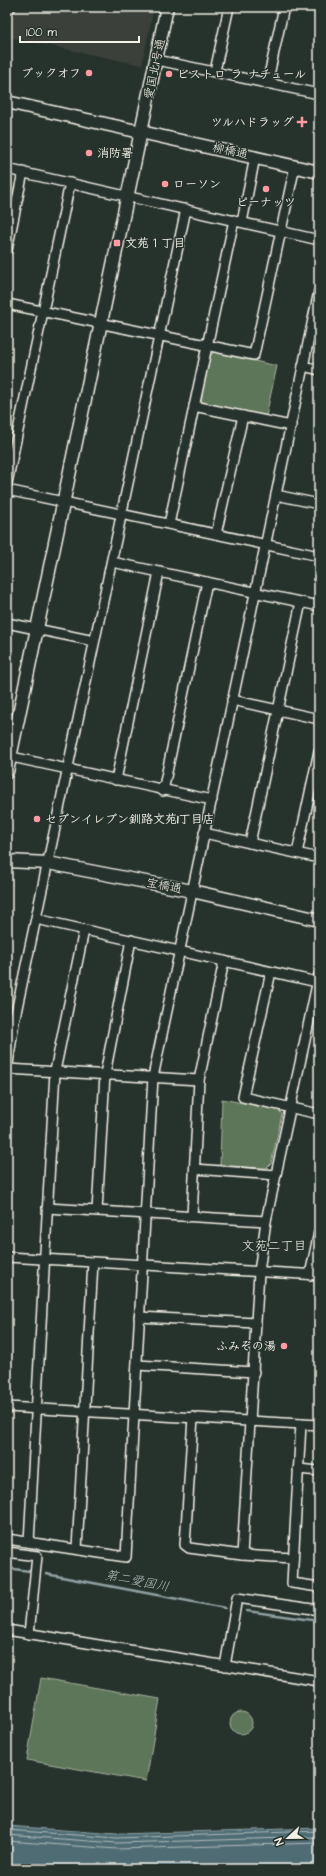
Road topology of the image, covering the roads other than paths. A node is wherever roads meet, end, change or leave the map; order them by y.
1 (11, 7) edge
2 (167, 7) edge
3 (229, 7) edge
4 (284, 7) edge
5 (7, 10) edge
6 (157, 60) junction
7 (215, 72) junction
8 (267, 84) junction
9 (319, 94) edge
10 (7, 102) edge
11 (141, 132) junction
12 (255, 157) junction
13 (295, 166) junction
14 (7, 169) edge
15 (23, 172) junction
16 (319, 172) edge
17 (70, 182) junction
18 (127, 195) junction
19 (186, 209) junction
20 (10, 216) edge
21 (238, 221) junction
22 (282, 232) junction
23 (319, 240) edge
24 (7, 250) edge
25 (319, 291) edge
26 (7, 304) edge
27 (43, 312) junction
28 (101, 324) junction
29 (160, 336) junction
30 (207, 346) junction
31 (303, 366) junction
32 (319, 370) edge
33 (194, 406) junction
34 (243, 416) junction
35 (291, 426) junction
36 (11, 440) edge
37 (7, 484) edge
38 (7, 490) edge
39 (276, 495) junction
40 (64, 502) junction
41 (319, 504) edge
42 (121, 514) junction
43 (169, 524) junction
44 (216, 534) junction
45 (266, 544) junction
46 (319, 556) edge
47 (112, 562) junction
48 (159, 572) junction
49 (207, 582) junction
50 (254, 592) junction
51 (301, 602) junction
52 (319, 606) edge
53 (7, 623) edge
54 (37, 629) junction
55 (94, 641) junction
56 (232, 700) junction
57 (279, 710) junction
58 (319, 719) edge
59 (319, 751) edge
60 (9, 757) edge
61 (68, 770) junction
62 (7, 772) edge
63 (116, 780) junction
64 (163, 791) junction
65 (212, 800) junction
66 (204, 833) junction
67 (250, 843) junction
68 (297, 853) junction
69 (319, 858) edge
70 (7, 861) edge
71 (48, 863) junction
72 (192, 891) junction
73 (36, 919) junction
74 (319, 920) edge
75 (84, 930) junction
76 (131, 940) junction
77 (179, 951) junction
78 (224, 962) junction
79 (271, 972) junction
80 (318, 978) edge
81 (11, 1021) edge
82 (7, 1070) edge
83 (55, 1071) junction
84 (105, 1074) junction
85 (153, 1077) junction
86 (199, 1080) junction
87 (291, 1108) junction
88 (319, 1114) edge
89 (195, 1169) junction
90 (276, 1175) junction
91 (47, 1208) junction
92 (97, 1211) junction
93 (145, 1213) junction
94 (192, 1216) junction
95 (266, 1221) junction
96 (319, 1232) edge
97 (7, 1257) edge
98 (45, 1260) junction
99 (93, 1262) junction
100 (142, 1265) junction
101 (259, 1272) junction
102 (315, 1275) edge
103 (140, 1316) junction
104 (256, 1323) junction
105 (137, 1365) junction
106 (254, 1372) junction
107 (7, 1407) edge
108 (36, 1408) junction
109 (85, 1411) junction
110 (134, 1414) junction
111 (193, 1417) junction
112 (252, 1420) junction
113 (301, 1424) junction
114 (319, 1425) edge
115 (298, 1469) junction
116 (319, 1471) edge
117 (7, 1539) edge
118 (29, 1542) junction
119 (77, 1549) junction
120 (7, 1552) edge
121 (242, 1555) junction
122 (293, 1558) junction
123 (319, 1587) edge
124 (319, 1610) edge
125 (7, 1630) edge
126 (28, 1634) junction
127 (225, 1666) junction
128 (319, 1681) edge

1 - 5 street
2 - 6 street, 愛国北1号通
3 - 7 street
4 - 8 street
6 - 7 street
6 - 11 street, 愛国北1号通
7 - 8 street
8 - 9 street
10 - 11 street, 柳橋通
11 - 12 street, 柳橋通
11 - 18 street, 愛国北1号通
12 - 13 street, 柳橋通
12 - 21 street
13 - 16 street, 柳橋通
13 - 22 street
14 - 15 street
15 - 17 street
15 - 20 street
17 - 18 street
17 - 27 street
18 - 19 street
18 - 28 street, 愛国北1号通
19 - 21 street
19 - 29 street
20 - 24 street
21 - 22 street
21 - 30 street
22 - 23 street
22 - 30 street
25 - 31 street
26 - 27 street
27 - 28 street
27 - 36 street
28 - 29 street
28 - 40 street, 愛国北1号通
29 - 30 street
29 - 42 street
30 - 33 street
31 - 32 street
31 - 35 street
33 - 34 street
33 - 43 street
34 - 35 street
34 - 44 street
35 - 39 street
36 - 37 street
38 - 40 street
39 - 41 street
39 - 45 street
40 - 42 street
40 - 54 street, 愛国北1号通
42 - 43 street
42 - 47 street
43 - 44 street
44 - 45 street
45 - 46 street
45 - 50 street
47 - 48 street
47 - 55 street
48 - 49 street
48 - 63 street
49 - 50 street
49 - 64 street
50 - 51 street
50 - 56 street
51 - 52 street
51 - 57 street
53 - 54 street
54 - 55 street
54 - 60 street, 愛国北1号通
55 - 61 street
56 - 57 street
56 - 65 street
57 - 58 street
57 - 67 street
59 - 68 street
60 - 61 street
60 - 62 street, 愛国北1号通
61 - 63 street
61 - 71 street
63 - 64 street
64 - 65 street
65 - 66 street
66 - 67 street
66 - 72 street
67 - 68 street
68 - 69 street
70 - 71 street, 宝橋通
71 - 72 street, 宝橋通
71 - 73 street
72 - 74 street, 宝橋通
72 - 77 street
73 - 75 street
73 - 81 street
75 - 76 street
75 - 83 street
76 - 77 street
76 - 84 street
77 - 78 street
77 - 85 street
78 - 79 street
78 - 86 street
79 - 80 street
79 - 87 street
80 - 87 street
81 - 82 street
82 - 83 street
83 - 84 street
83 - 91 street
84 - 85 street
84 - 92 street
85 - 86 street
85 - 93 street
86 - 89 street
87 - 88 street
87 - 90 street
89 - 90 street
89 - 94 street
90 - 95 street
91 - 92 street
91 - 98 street
92 - 93 street
93 - 94 street
93 - 100 street
94 - 95 street
95 - 101 street
96 - 102 street
97 - 98 street
98 - 99 street
98 - 108 street
99 - 100 street
99 - 109 street
100 - 101 street
100 - 103 street
101 - 102 street
101 - 104 street
103 - 104 street
103 - 105 street
104 - 106 street
105 - 106 street
105 - 110 street
106 - 112 street
107 - 108 street
108 - 109 street
108 - 118 street
109 - 110 street
109 - 119 street
110 - 111 street
110 - 119 street
111 - 112 street
111 - 121 street
112 - 113 street
112 - 121 street
113 - 114 street
113 - 115 street
115 - 116 street
115 - 122 street
117 - 118 street
118 - 119 street
120 - 126 street
121 - 122 street
122 - 123 street
124 - 127 street
125 - 126 street
126 - 127 street
127 - 128 street

